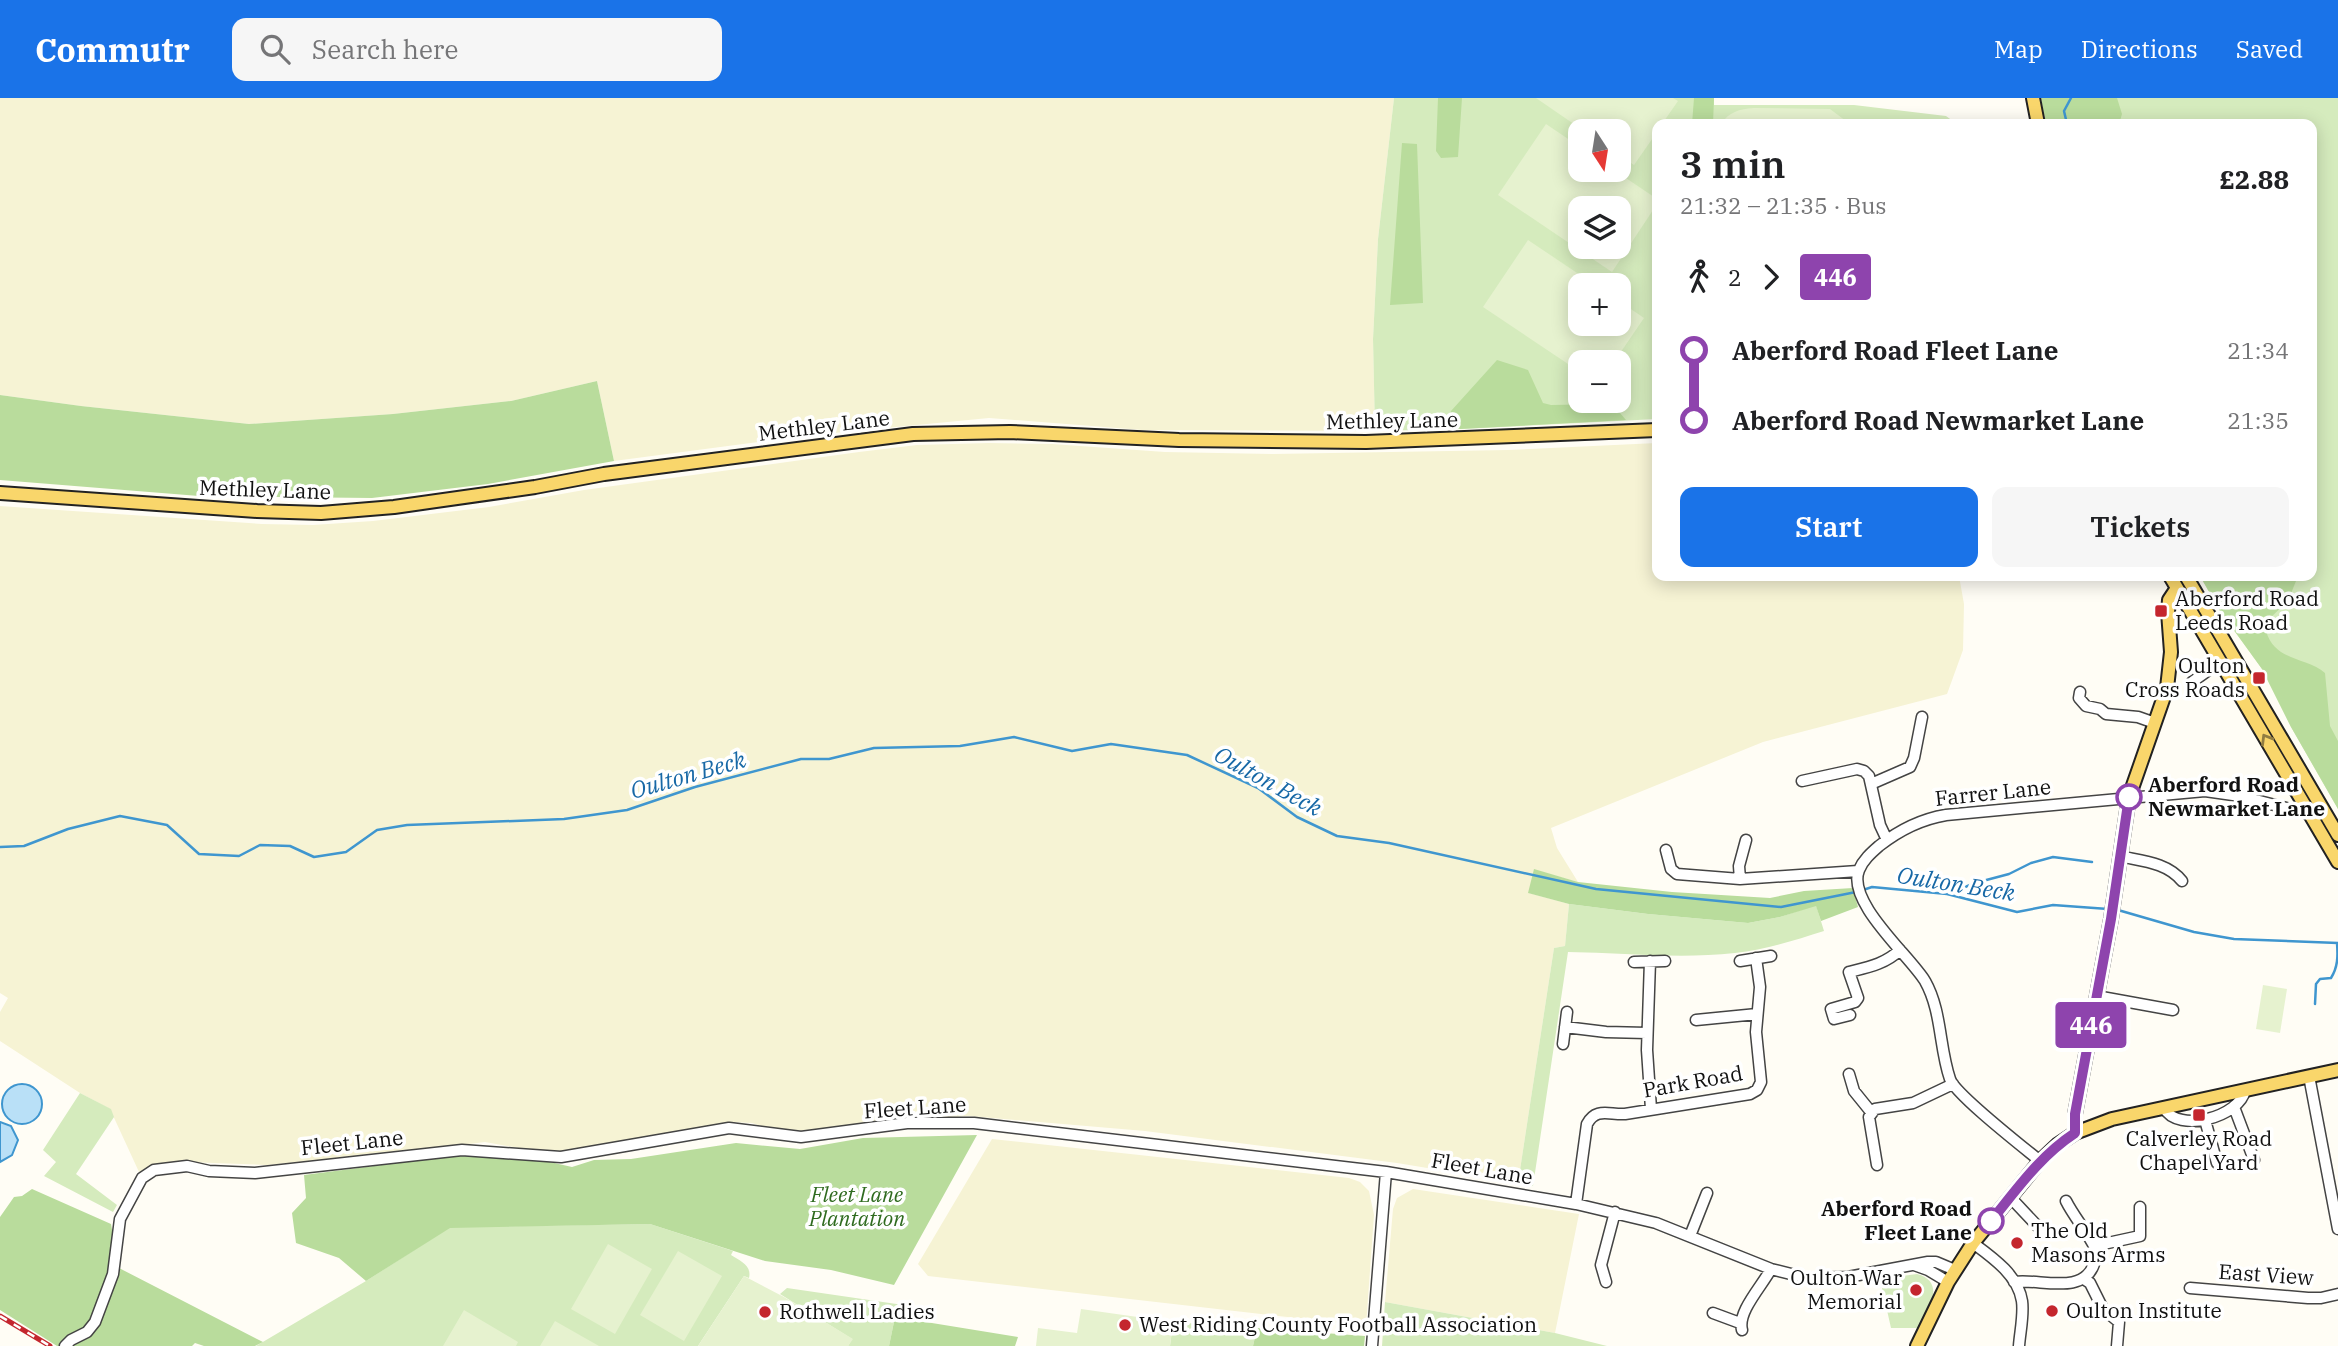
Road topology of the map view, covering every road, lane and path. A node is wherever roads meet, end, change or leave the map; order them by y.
1 (2033, 98) edge
2 (2037, 119) edge
3 (1652, 430) edge
4 (0, 493) edge
5 (2173, 581) edge
6 (2189, 581) edge
7 (2177, 588) junction
8 (2220, 662) junction
9 (2192, 682) dead end
10 (2080, 692) dead end
11 (1922, 717) dead end
12 (2155, 723) junction
13 (1802, 781) dead end
14 (1871, 784) junction
15 (2129, 797) junction
16 (2309, 814) junction
17 (2338, 835) edge
18 (1746, 840) dead end
19 (1887, 840) junction
20 (1666, 850) dead end
21 (2119, 856) junction
22 (2338, 862) edge
23 (1858, 871) junction
24 (1741, 879) junction
25 (2182, 881) dead end
26 (1900, 950) junction
27 (1771, 956) dead end
28 (1756, 958) junction
29 (1650, 961) junction
30 (1665, 961) dead end
31 (1740, 961) dead end
32 (1634, 962) dead end
33 (2096, 996) junction
34 (2173, 1010) dead end
35 (1567, 1012) dead end
36 (1757, 1014) junction
37 (1850, 1015) dead end
38 (1696, 1020) dead end
39 (1565, 1027) junction
40 (1647, 1033) junction
41 (1563, 1044) dead end
42 (2338, 1070) edge
43 (1849, 1074) dead end
44 (2309, 1076) junction
45 (1953, 1084) junction
46 (2245, 1090) junction
47 (2234, 1107) junction
48 (2164, 1108) junction
49 (1651, 1109) junction
50 (1871, 1112) junction
51 (2205, 1120) junction
52 (2075, 1133) junction
53 (2254, 1160) dead end
54 (2040, 1161) junction
55 (2217, 1163) dead end
56 (1877, 1165) dead end
57 (1386, 1172) junction
58 (1707, 1193) dead end
59 (2010, 1198) junction
60 (2066, 1201) dead end
61 (1576, 1204) junction
62 (2140, 1207) dead end
63 (1615, 1212) junction
64 (2338, 1229) edge
65 (2042, 1231) dead end
66 (1690, 1236) junction
67 (1973, 1243) junction
68 (2094, 1246) junction
69 (1914, 1265) junction
70 (1771, 1269) junction
71 (1955, 1270) junction
72 (2084, 1279) junction
73 (1948, 1282) junction
74 (2014, 1282) junction
75 (1606, 1284) dead end
76 (2190, 1288) dead end
77 (2338, 1294) edge
78 (1713, 1313) dead end
79 (65, 1346) edge
80 (1372, 1346) edge
81 (1917, 1346) edge
82 (2019, 1346) edge
83 (2117, 1346) edge

1 - 2 main road
3 - 4 main road, Methley Lane
5 - 7 main road
6 - 17 main road
7 - 8 main road
7 - 12 main road
8 - 9 street
16 -> 8 main road
10 - 12 street
11 - 14 street
12 - 15 main road
13 - 14 street
14 - 19 street
15 - 16 street, Farrer Lane
15 - 19 street, Farrer Lane
15 - 21 main road
16 - 22 main road
18 - 24 street
19 - 23 street, Farrer Lane
20 - 24 street
21 - 25 street
21 - 33 main road
23 - 24 street
23 - 26 street
26 - 37 street
26 - 45 street
27 - 28 street
28 - 31 street
28 - 36 street, Park Road
29 - 30 street
29 - 32 street
29 - 40 street
33 - 34 street
33 - 52 main road
35 - 39 street
36 - 38 street
36 - 49 street, Park Road
39 - 40 street
39 - 41 street
40 - 49 street
42 - 44 main road
43 - 50 street
44 - 46 main road
44 - 64 street
45 - 50 street
45 - 54 street
46 - 47 street
46 - 48 main road
47 - 51 street
47 - 53 street
48 - 51 street
48 - 52 main road
49 - 61 street, Park Road
50 - 56 street
51 - 55 street
52 - 54 main road
54 - 59 main road
57 - 61 street, Fleet Lane
57 - 79 street, Fleet Lane
57 - 80 street
58 - 66 street
59 - 65 street
59 - 67 main road
60 - 68 street
61 - 63 street, Fleet Lane
62 - 68 street
63 - 66 street, Fleet Lane
63 - 75 street
66 - 70 street, Fleet Lane
67 - 71 main road
67 - 74 street
68 - 72 street
69 - 70 street, Fleet Lane
69 - 71 street, Fleet Lane
69 - 73 street
70 - 78 street
71 - 73 main road
72 - 74 street
72 - 83 street
73 - 81 main road
74 - 82 street
76 - 77 street, East View

